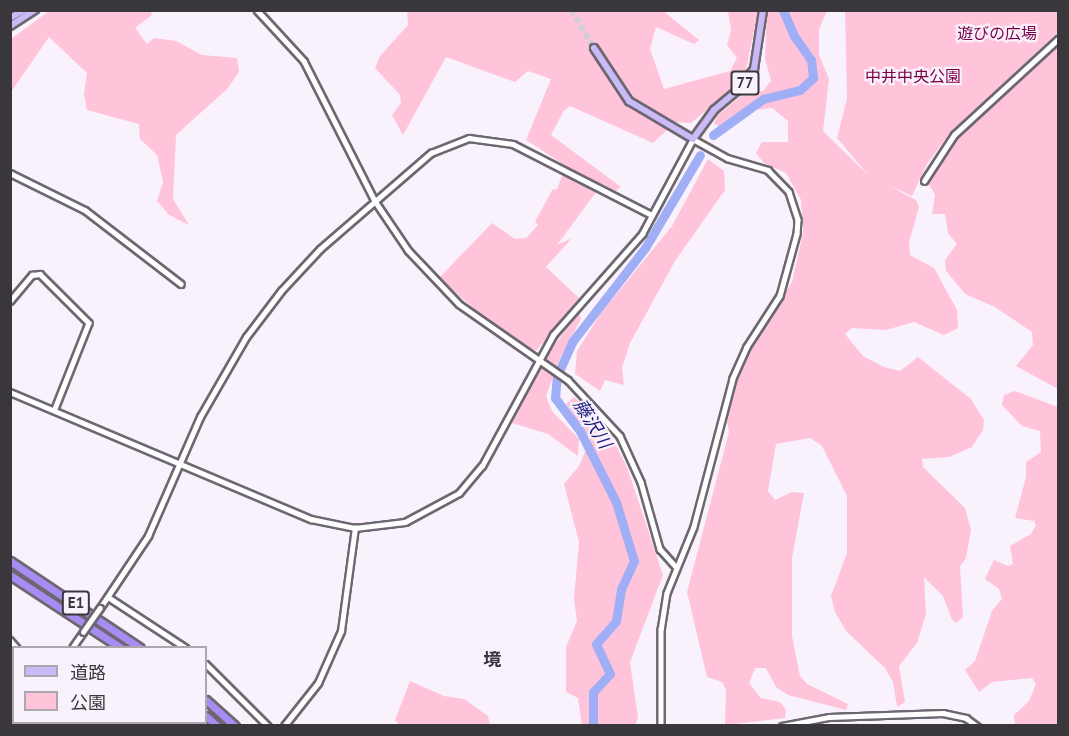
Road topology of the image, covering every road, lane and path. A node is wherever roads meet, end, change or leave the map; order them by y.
1 (24, 10) edge
2 (35, 10) edge
3 (257, 10) edge
4 (763, 10) edge
5 (10, 18) edge
6 (10, 26) edge
7 (1059, 39) edge
8 (594, 48) tunnel mouth
9 (693, 139) junction
10 (10, 174) edge
11 (924, 181) dead end
12 (375, 201) junction
13 (652, 215) junction
14 (181, 284) dead end
15 (10, 301) edge
16 (539, 360) junction
17 (10, 392) edge
18 (55, 409) junction
19 (180, 463) junction
20 (355, 528) junction
21 (10, 561) edge
22 (676, 567) junction
23 (10, 575) edge
24 (108, 597) junction
25 (73, 646) edge
26 (118, 646) edge
27 (137, 646) edge
28 (183, 646) edge
29 (207, 665) edge
30 (207, 701) edge
31 (235, 726) edge
32 (268, 726) edge
33 (284, 726) edge
34 (661, 726) edge
35 (782, 726) edge
36 (976, 726) edge

1 - 5 main road
2 - 6 main road
3 - 12 street
4 - 9 main road, 77
7 - 11 street
8 - 9 main road
9 - 13 street
9 - 22 street
10 - 14 street
12 - 13 street
12 - 16 street
12 - 19 street
13 - 16 street
15 - 18 street
16 - 20 street
16 - 22 street
17 - 18 street
18 - 19 street
19 - 20 street
19 - 24 street
20 - 33 street
21 - 27 highway, E1
22 - 34 street
23 - 26 highway, E1
24 - 25 street, bridge
24 - 28 street
29 - 32 street
30 - 31 highway
35 - 36 street

